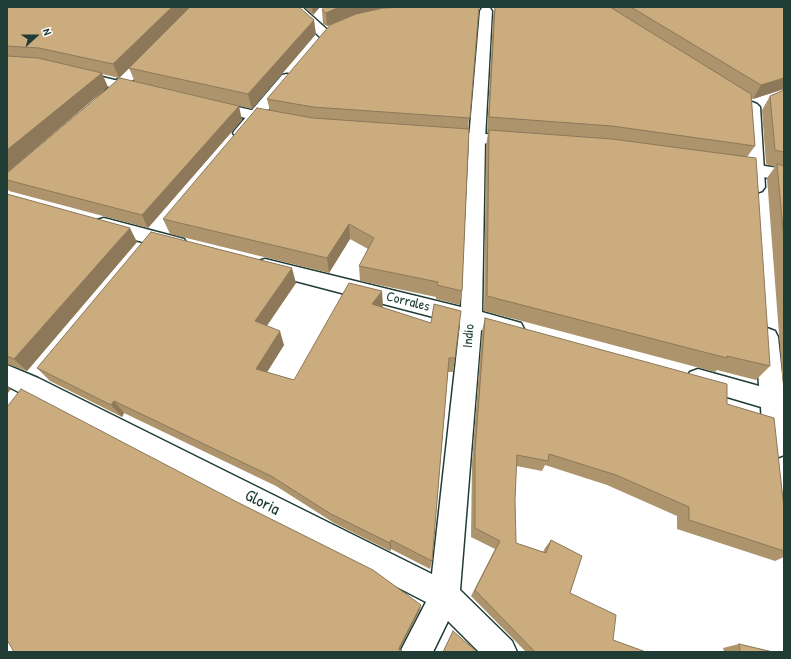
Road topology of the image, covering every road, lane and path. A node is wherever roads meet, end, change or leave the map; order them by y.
1 (294, 7) edge
2 (486, 11) junction
3 (501, 11) edge
4 (470, 12) edge
5 (323, 13) edge
6 (314, 24) junction
7 (339, 28) edge
8 (325, 34) junction
9 (161, 45) edge
10 (316, 45) edge
11 (296, 68) edge
12 (61, 71) edge
13 (121, 86) junction
14 (158, 94) edge
15 (195, 102) edge
16 (752, 102) edge
17 (97, 106) edge
18 (255, 116) junction
19 (294, 124) edge
20 (423, 135) edge
21 (477, 139) junction
22 (529, 142) edge
23 (229, 146) edge
24 (708, 162) edge
25 (755, 169) junction
26 (784, 175) edge
27 (758, 209) edge
28 (84, 219) edge
29 (168, 220) edge
30 (153, 238) junction
31 (199, 249) edge
32 (138, 256) edge
33 (246, 261) edge
34 (471, 318) junction
35 (765, 320) edge
36 (532, 334) edge
37 (679, 374) edge
38 (24, 384) edge
39 (777, 401) edge
40 (778, 468) edge
41 (445, 596) junction
42 (416, 652) edge
43 (501, 652) edge

1 - 6 street
2 - 3 street
2 - 4 street
2 - 21 street, Indio
5 - 6 street
6 - 8 street
7 - 8 street
8 - 10 street
9 - 13 street
11 - 18 street
12 - 13 street
13 - 14 street
13 - 17 street
15 - 18 street
16 - 25 street
18 - 19 street
18 - 23 street
20 - 21 street
21 - 22 street
21 - 34 street, Indio
24 - 25 street
25 - 26 street
25 - 27 street
28 - 30 street
29 - 30 street
30 - 31 street
30 - 32 street
33 - 34 street, Corrales
34 - 36 street, Corrales
34 - 41 street, Indio
35 - 39 street
37 - 39 street
38 - 41 street, Gloria
39 - 40 street
41 - 42 street, Indio
41 - 43 street, Gloria

